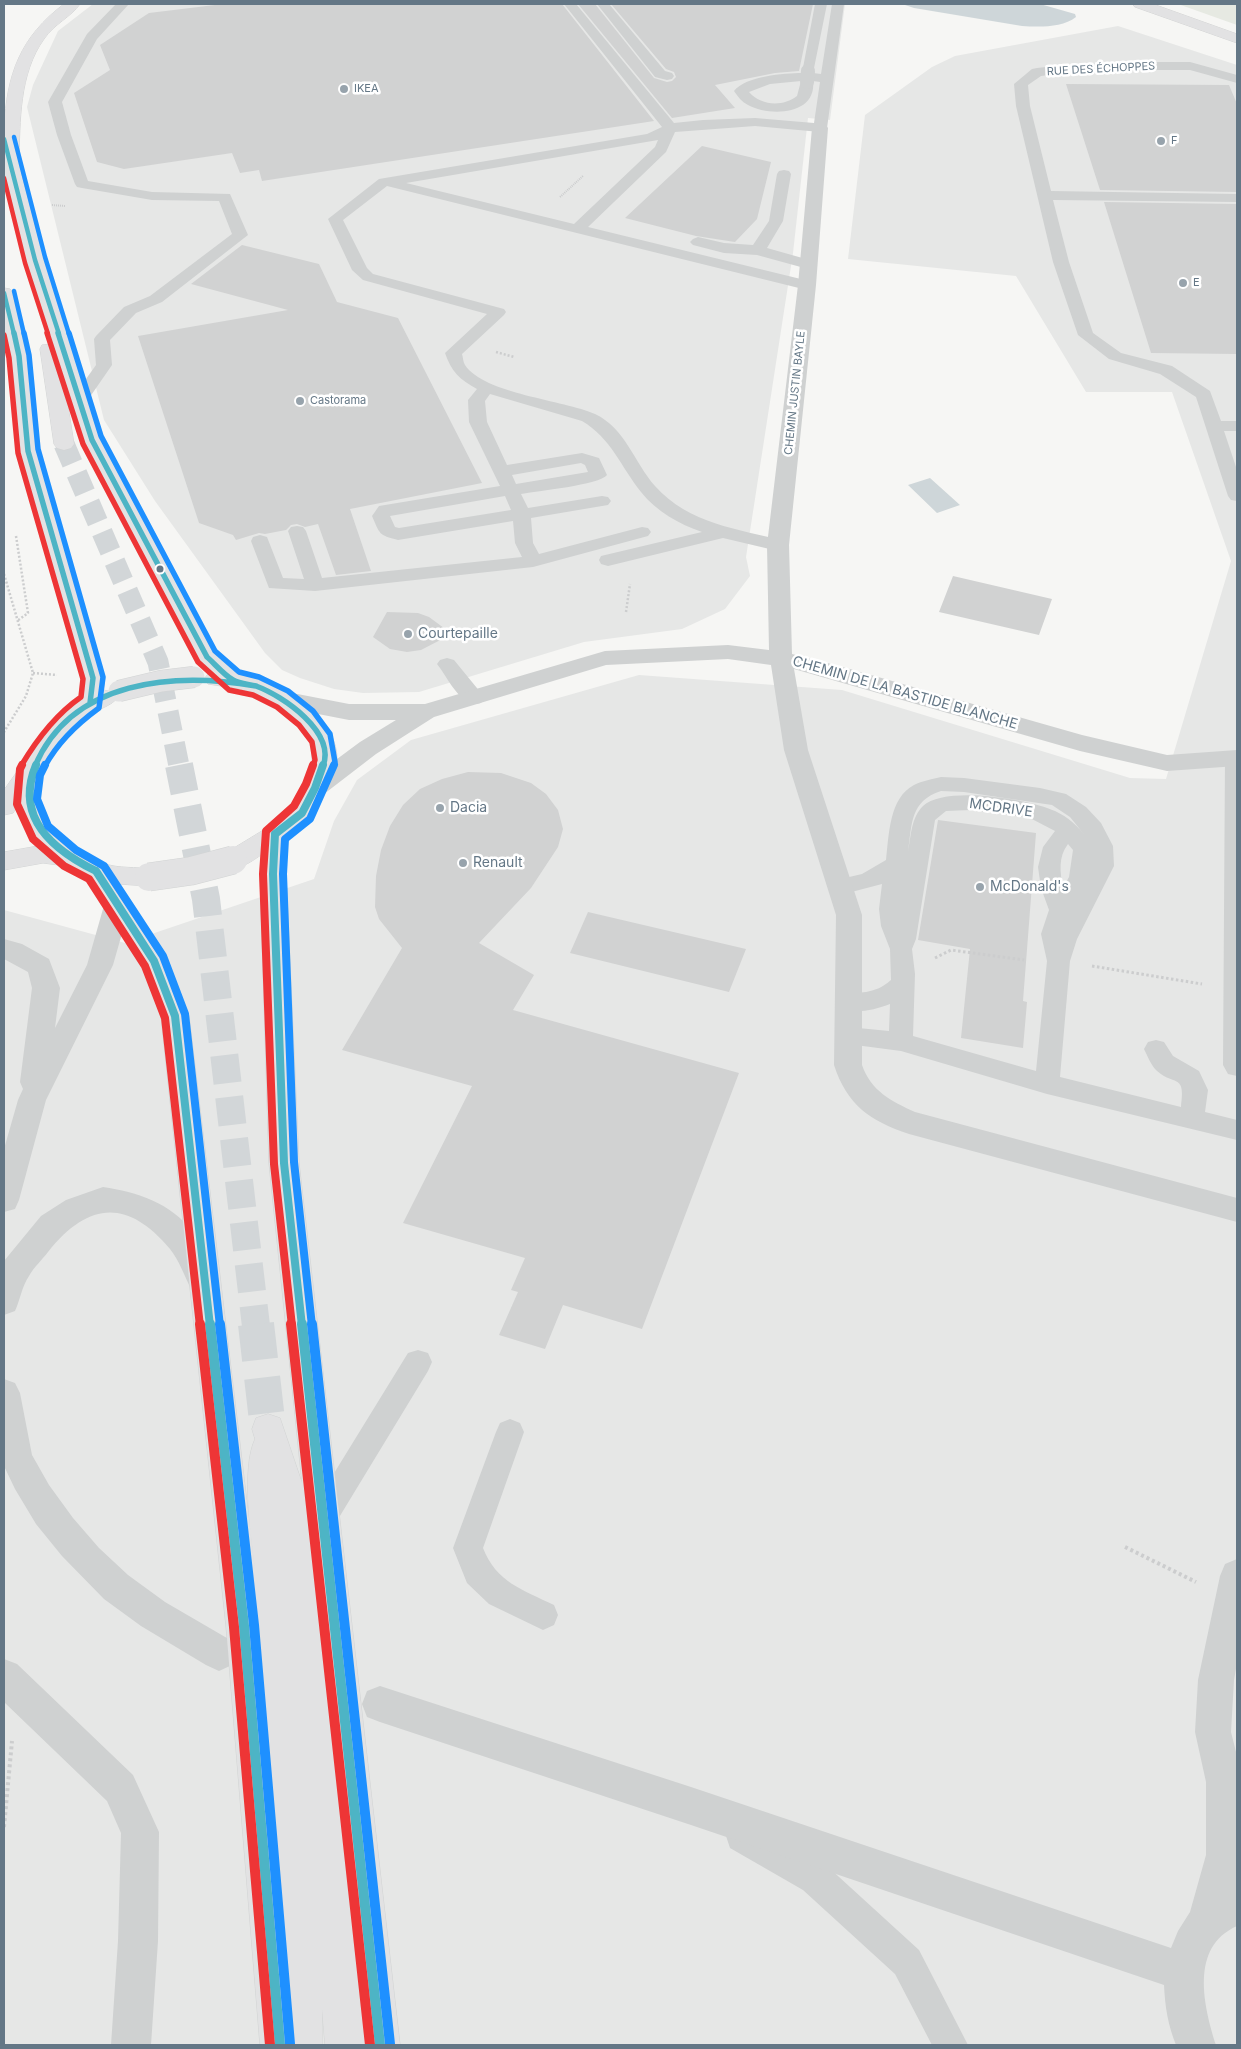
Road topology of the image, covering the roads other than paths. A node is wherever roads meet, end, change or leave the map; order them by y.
1 (72, 4) edge
2 (123, 4) edge
3 (570, 4) edge
4 (603, 4) edge
5 (821, 4) edge
6 (838, 4) edge
7 (1140, 4) edge
8 (1160, 4) edge
9 (1237, 32) edge
10 (1237, 39) edge
11 (667, 76) dead end
12 (827, 79) junction
13 (1237, 79) edge
14 (670, 128) junction
15 (820, 128) junction
16 (4, 139) edge
17 (11, 163) junction
18 (784, 174) dead end
19 (384, 182) junction
20 (1045, 195) junction
21 (1237, 198) edge
22 (577, 229) junction
23 (642, 244) junction
24 (758, 250) junction
25 (35, 260) junction
26 (808, 264) junction
27 (4, 284) edge
28 (807, 285) junction
29 (4, 293) edge
30 (486, 389) junction
31 (79, 400) junction
32 (1214, 426) junction
33 (1237, 426) edge
34 (501, 472) junction
35 (510, 490) junction
36 (1237, 496) edge
37 (602, 502) dead end
38 (522, 514) junction
39 (297, 531) dead end
40 (642, 532) dead end
41 (722, 533) junction
42 (260, 541) dead end
43 (778, 544) junction
44 (533, 560) junction
45 (608, 560) dead end
46 (314, 586) junction
47 (781, 659) junction
48 (447, 664) dead end
49 (234, 681) junction
50 (474, 698) junction
51 (282, 699) junction
52 (90, 703) junction
53 (426, 712) junction
54 (1236, 758) edge
55 (30, 772) junction
56 (315, 788) junction
57 (4, 807) edge
58 (1069, 830) junction
59 (275, 834) junction
60 (4, 861) edge
61 (896, 863) junction
62 (83, 864) junction
63 (840, 887) junction
64 (118, 902) junction
65 (1060, 910) junction
66 (4, 949) edge
67 (901, 949) junction
68 (1058, 961) junction
69 (902, 979) junction
70 (848, 1003) junction
71 (848, 1036) junction
72 (901, 1042) junction
73 (1156, 1049) dead end
74 (1237, 1067) edge
75 (1047, 1084) junction
76 (32, 1100) junction
77 (1192, 1119) junction
78 (1237, 1130) edge
79 (4, 1200) edge
80 (1237, 1210) edge
81 (205, 1286) junction
82 (4, 1302) edge
83 (418, 1362) dead end
84 (4, 1393) edge
85 (510, 1432) dead end
86 (322, 1519) junction
87 (1235, 1586) edge
88 (544, 1615) dead end
89 (219, 1653) dead end
90 (4, 1677) edge
91 (380, 1704) dead end
92 (1231, 1793) edge
93 (691, 1806) junction
94 (1222, 1914) edge
95 (1183, 1972) junction
96 (131, 2045) edge
97 (280, 2045) edge
98 (302, 2045) edge
99 (345, 2045) edge
100 (380, 2045) edge
101 (951, 2045) edge
102 (1196, 2045) edge

1 - 17 main road
2 - 31 lane
3 - 14 lane
4 - 11 lane
5 - 12 lane
6 - 12 lane
7 - 10 main road
8 - 9 main road
12 - 15 lane
13 - 20 lane, RUE DES ÉCHOPPES
14 - 15 lane
14 - 19 lane
14 - 22 lane
15 - 26 street, CHEMIN JUSTIN BAYLE
16 - 17 main road
17 - 25 main road
18 - 24 lane
19 - 22 lane
19 - 30 lane
20 - 21 lane
20 - 32 lane, RUE DES ÉCHOPPES
22 - 23 lane
23 - 24 lane
23 - 28 lane
24 - 26 lane
25 - 27 main road
25 - 31 main road
26 - 28 street, CHEMIN JUSTIN BAYLE
28 - 43 street, CHEMIN JUSTIN BAYLE
29 - 52 main road
30 - 34 lane
30 - 41 lane
31 - 49 main road
32 - 33 lane
32 - 36 lane, RUE DES ÉCHOPPES
34 - 35 lane
34 - 35 lane
35 - 38 lane
35 - 38 lane
37 - 38 lane
38 - 44 lane
39 - 46 lane
40 - 44 lane
41 - 43 lane
41 - 45 lane
42 - 46 lane
43 - 47 street, CHEMIN JUSTIN BAYLE
44 - 46 lane
47 - 50 street, CHEMIN DE LA BASTIDE BLANCHE
47 - 54 street, CHEMIN DE LA BASTIDE BLANCHE
47 - 63 street, CHEMIN JUSTIN BAYLE
48 - 50 lane
49 - 51 main road
49 - 52 main road, bridge
50 - 53 street, CHEMIN DE LA BASTIDE BLANCHE
51 - 53 street
51 - 56 main road
52 - 55 main road
53 - 56 street
54 - 74 lane
55 - 57 main road
55 - 62 main road
56 - 59 main road
58 - 65 lane
58 - 65 lane
58 - 67 lane, MCDRIVE
59 - 62 main road, bridge
59 - 86 main road
60 - 62 main road
61 - 63 lane
61 - 67 lane
61 - 68 lane
62 - 64 main road
63 - 70 street, CHEMIN JUSTIN BAYLE
64 - 76 street
64 - 81 main road
65 - 68 lane
66 - 76 street
67 - 69 lane
68 - 75 lane
69 - 70 lane
69 - 72 lane
70 - 71 street, CHEMIN JUSTIN BAYLE
71 - 72 lane
71 - 80 street, CHEMIN JUSTIN BAYLE
72 - 75 lane
73 - 77 lane
75 - 77 lane
76 - 79 street
77 - 78 lane
81 - 82 street
81 - 97 main road
83 - 86 lane
84 - 89 street
85 - 88 lane
86 - 100 main road
87 - 92 street
90 - 96 street
91 - 93 street
92 - 94 street
93 - 95 street
93 - 101 lane
94 - 95 street
95 - 102 street
98 - 99 main road

